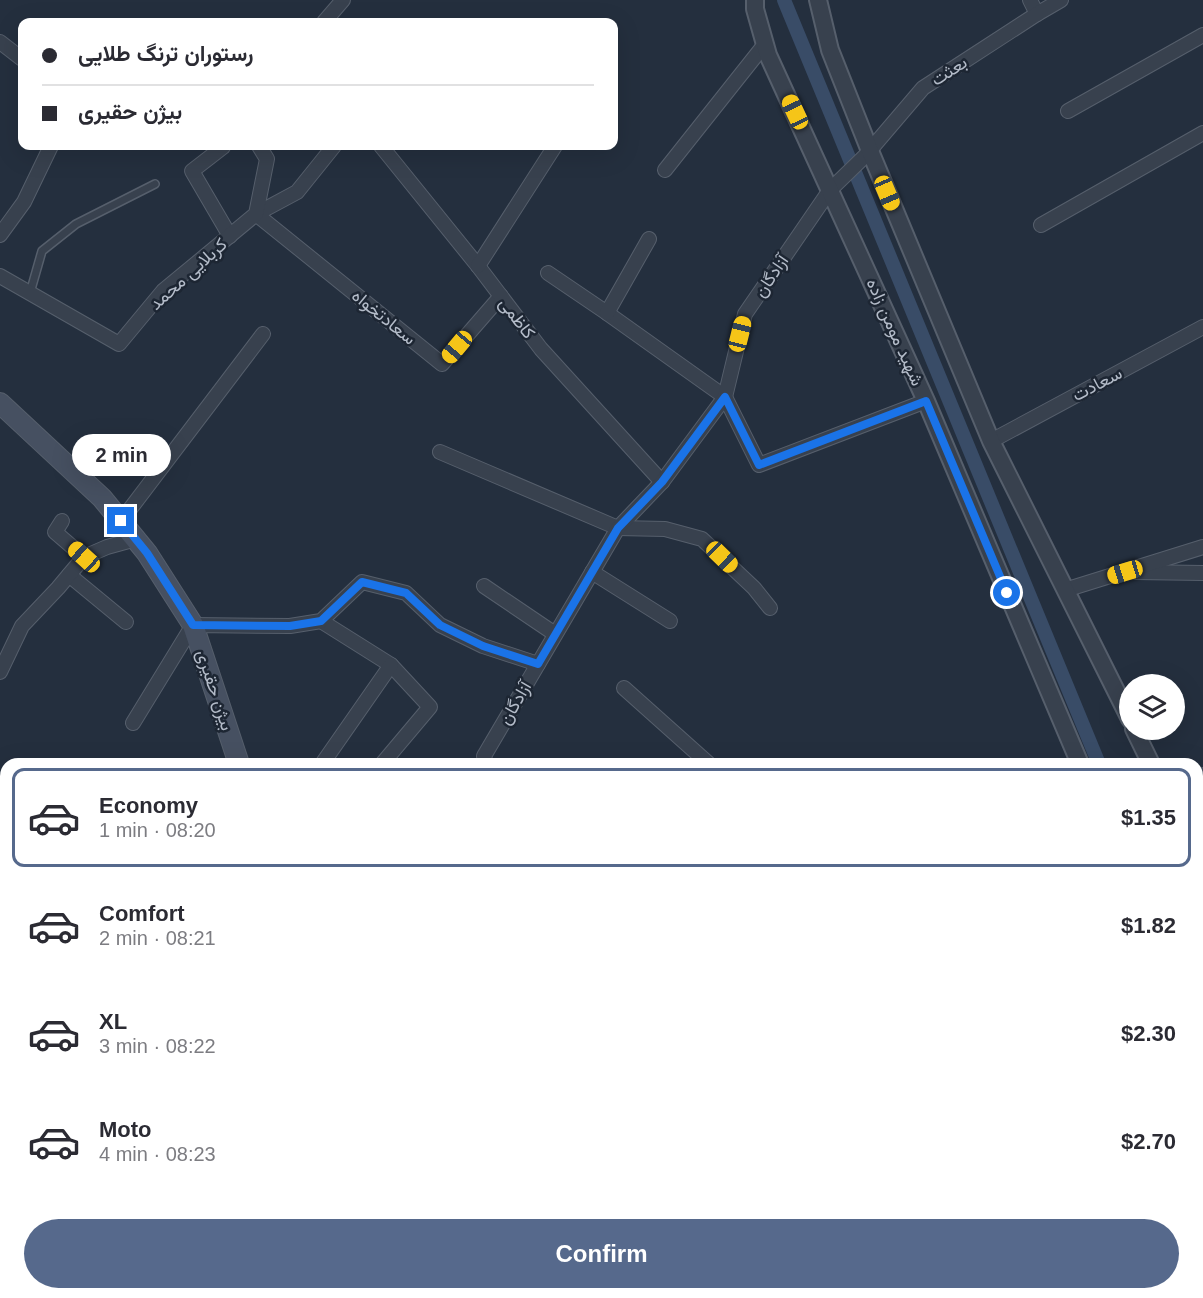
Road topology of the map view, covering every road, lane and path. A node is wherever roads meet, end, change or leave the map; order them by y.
1 (343, 0) edge
2 (755, 0) edge
3 (818, 0) edge
4 (1030, 0) edge
5 (1061, 0) edge
6 (1037, 14) junction
7 (327, 18) edge
8 (1203, 35) edge
9 (0, 42) edge
10 (765, 44) junction
11 (18, 56) edge
12 (1068, 111) dead end
13 (1203, 133) edge
14 (49, 150) edge
15 (219, 150) edge
16 (261, 150) edge
17 (331, 150) edge
18 (384, 150) edge
19 (552, 150) edge
20 (870, 151) junction
21 (665, 170) dead end
22 (843, 177) joint
23 (155, 184) dead end
24 (830, 190) junction
25 (256, 214) junction
26 (1041, 225) dead end
27 (0, 235) edge
28 (230, 236) junction
29 (649, 239) dead end
30 (478, 266) junction
31 (548, 273) dead end
32 (0, 276) edge
33 (30, 293) junction
34 (501, 296) junction
35 (607, 313) junction
36 (1203, 327) edge
37 (262, 334) dead end
38 (725, 397) junction
39 (926, 401) junction
40 (0, 403) edge
41 (991, 441) junction
42 (440, 452) dead end
43 (662, 482) junction
44 (121, 521) junction
45 (58, 526) dead end
46 (618, 528) junction
47 (136, 539) junction
48 (1203, 547) edge
49 (84, 557) junction
50 (592, 572) junction
51 (1125, 572) junction
52 (1203, 573) edge
53 (69, 575) junction
54 (484, 586) dead end
55 (1065, 590) junction
56 (770, 608) dead end
57 (321, 621) junction
58 (670, 621) dead end
59 (126, 622) dead end
60 (193, 625) junction
61 (555, 634) junction
62 (538, 664) junction
63 (391, 665) junction
64 (0, 672) edge
65 (624, 688) dead end
66 (1119, 697) edge
67 (133, 723) dead end
68 (1139, 740) edge
69 (237, 758) edge
70 (326, 758) edge
71 (387, 758) edge
72 (484, 758) edge
73 (702, 758) edge
74 (1077, 758) edge
75 (1148, 758) edge

1 - 7 street
2 - 10 street, شهید مومن زاده
3 - 20 street
4 - 6 street
5 - 6 street, بعثت
6 - 20 street, بعثت
8 - 12 street
9 - 11 street
10 - 21 street
10 - 24 street, شهید مومن زاده
13 - 26 street
14 - 27 street
15 - 28 street
16 - 25 street
17 - 25 street, کربلایی محمد
18 - 30 street, کاظمی
19 - 30 street
20 - 22 street, بعثت
20 - 41 street
22 - 24 street, آزادگان
23 - 33 lane
24 - 38 street, آزادگان
24 - 39 street, شهید مومن زاده
25 - 28 street, کربلایی محمد
25 - 34 street, سعادتخواه
28 - 33 street, کربلایی محمد
29 - 35 street
30 - 34 street, کاظمی
31 - 35 street
32 - 33 street, کربلایی محمد
34 - 43 street, کاظمی
35 - 38 street
36 - 41 street, سعادت
37 - 44 street
38 - 39 street
38 - 43 street, آزادگان
39 - 74 street, شهید مومن زاده
40 - 44 main road, بیژن حقیری
41 - 55 street
42 - 46 street
43 - 46 street, آزادگان
44 - 47 main road, بیژن حقیری
45 - 49 street
46 - 50 street, آزادگان
46 - 56 street
47 - 49 street
47 - 60 main road, بیژن حقیری
48 - 51 street
49 - 53 street
50 - 58 street
50 - 61 street, آزادگان
51 - 52 street
51 - 55 street
53 - 59 street
53 - 64 street
54 - 61 street
55 - 66 street
57 - 60 street
57 - 62 street
57 - 63 street
60 - 67 street
60 - 69 main road, بیژن حقیری
61 - 62 street, آزادگان
62 - 72 street, آزادگان
63 - 70 street
63 - 71 street
65 - 73 street
68 - 75 street

